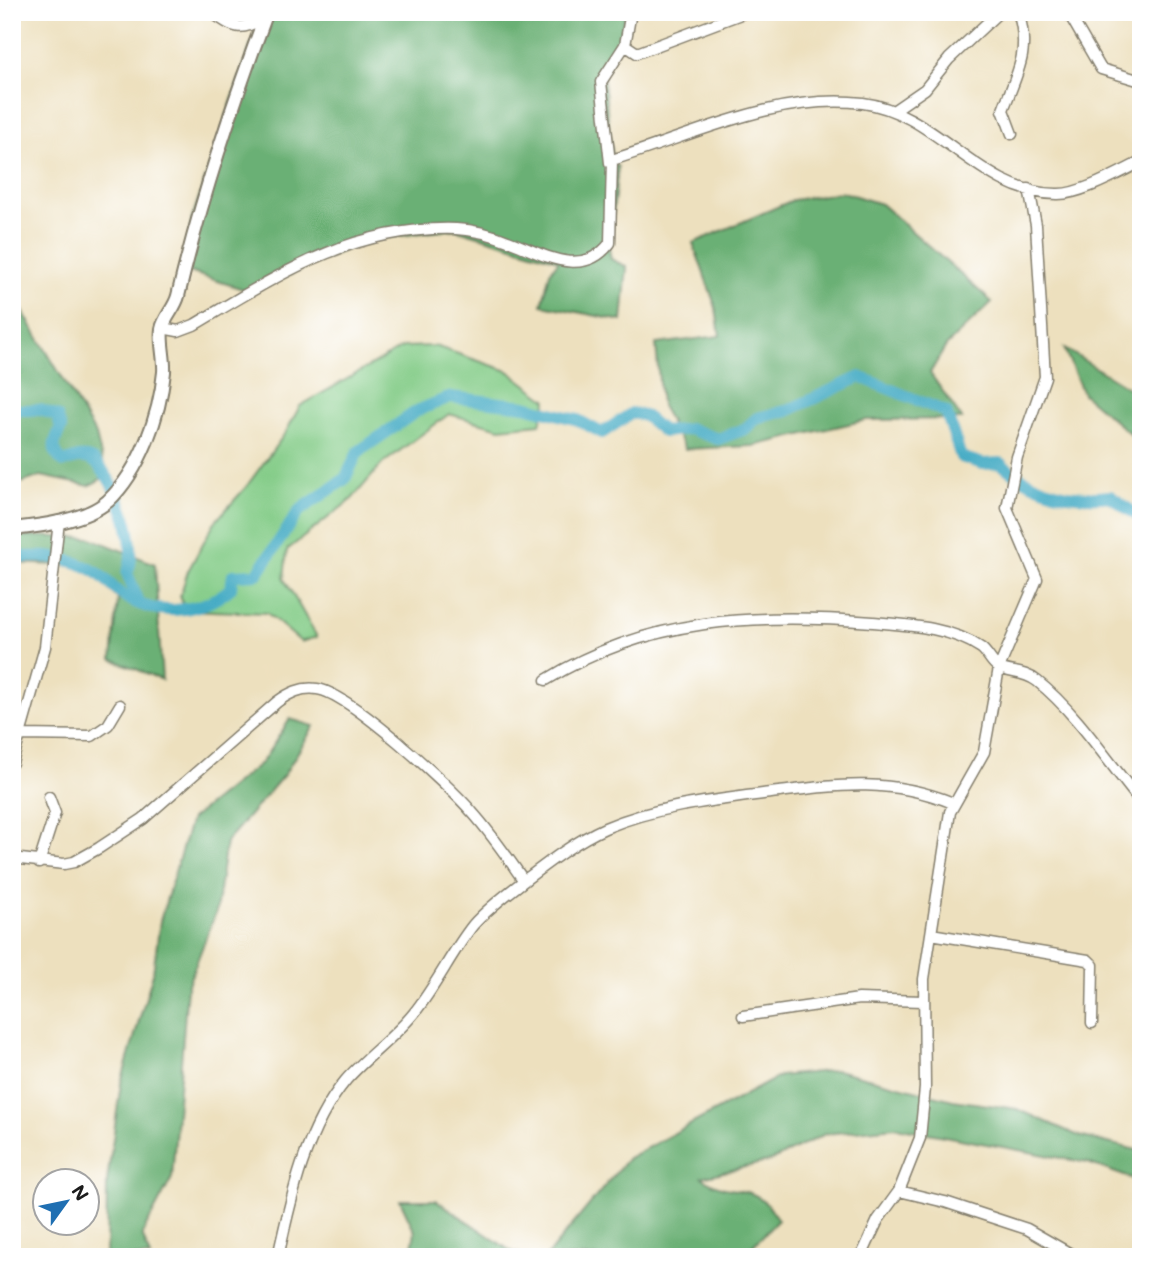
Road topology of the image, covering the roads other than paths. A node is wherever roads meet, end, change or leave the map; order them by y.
1 (211, 12) edge
2 (631, 12) edge
3 (746, 12) edge
4 (999, 12) edge
5 (1018, 12) edge
6 (1068, 12) edge
7 (266, 15) edge
8 (625, 45) junction
9 (1141, 81) edge
10 (893, 111) junction
11 (1012, 134) dead end
12 (1141, 162) edge
13 (610, 163) junction
14 (1029, 189) junction
15 (162, 328) junction
16 (59, 521) junction
17 (12, 529) edge
18 (999, 668) junction
19 (546, 680) dead end
20 (120, 705) dead end
21 (20, 735) junction
22 (12, 763) edge
23 (49, 797) dead end
24 (1141, 802) edge
25 (953, 803) junction
26 (12, 858) edge
27 (39, 863) junction
28 (524, 881) junction
29 (930, 934) junction
30 (923, 1001) junction
31 (743, 1016) dead end
32 (1092, 1023) dead end
33 (899, 1191) junction
34 (278, 1257) edge
35 (861, 1257) edge
36 (1076, 1257) edge

1 - 7 street
2 - 8 street
3 - 8 street
4 - 10 street
5 - 11 street
6 - 9 street
7 - 15 main road
8 - 13 street
10 - 13 street
10 - 14 street
12 - 14 street
13 - 15 street
14 - 18 street
15 - 16 main road
16 - 17 main road
16 - 21 street
18 - 19 street
18 - 24 street
18 - 25 street
20 - 21 street
21 - 22 street
23 - 27 street
25 - 28 street
25 - 29 street
26 - 27 street
27 - 28 street
28 - 34 street
29 - 30 street
29 - 32 street
30 - 31 street
30 - 33 street
33 - 35 street
33 - 36 street

